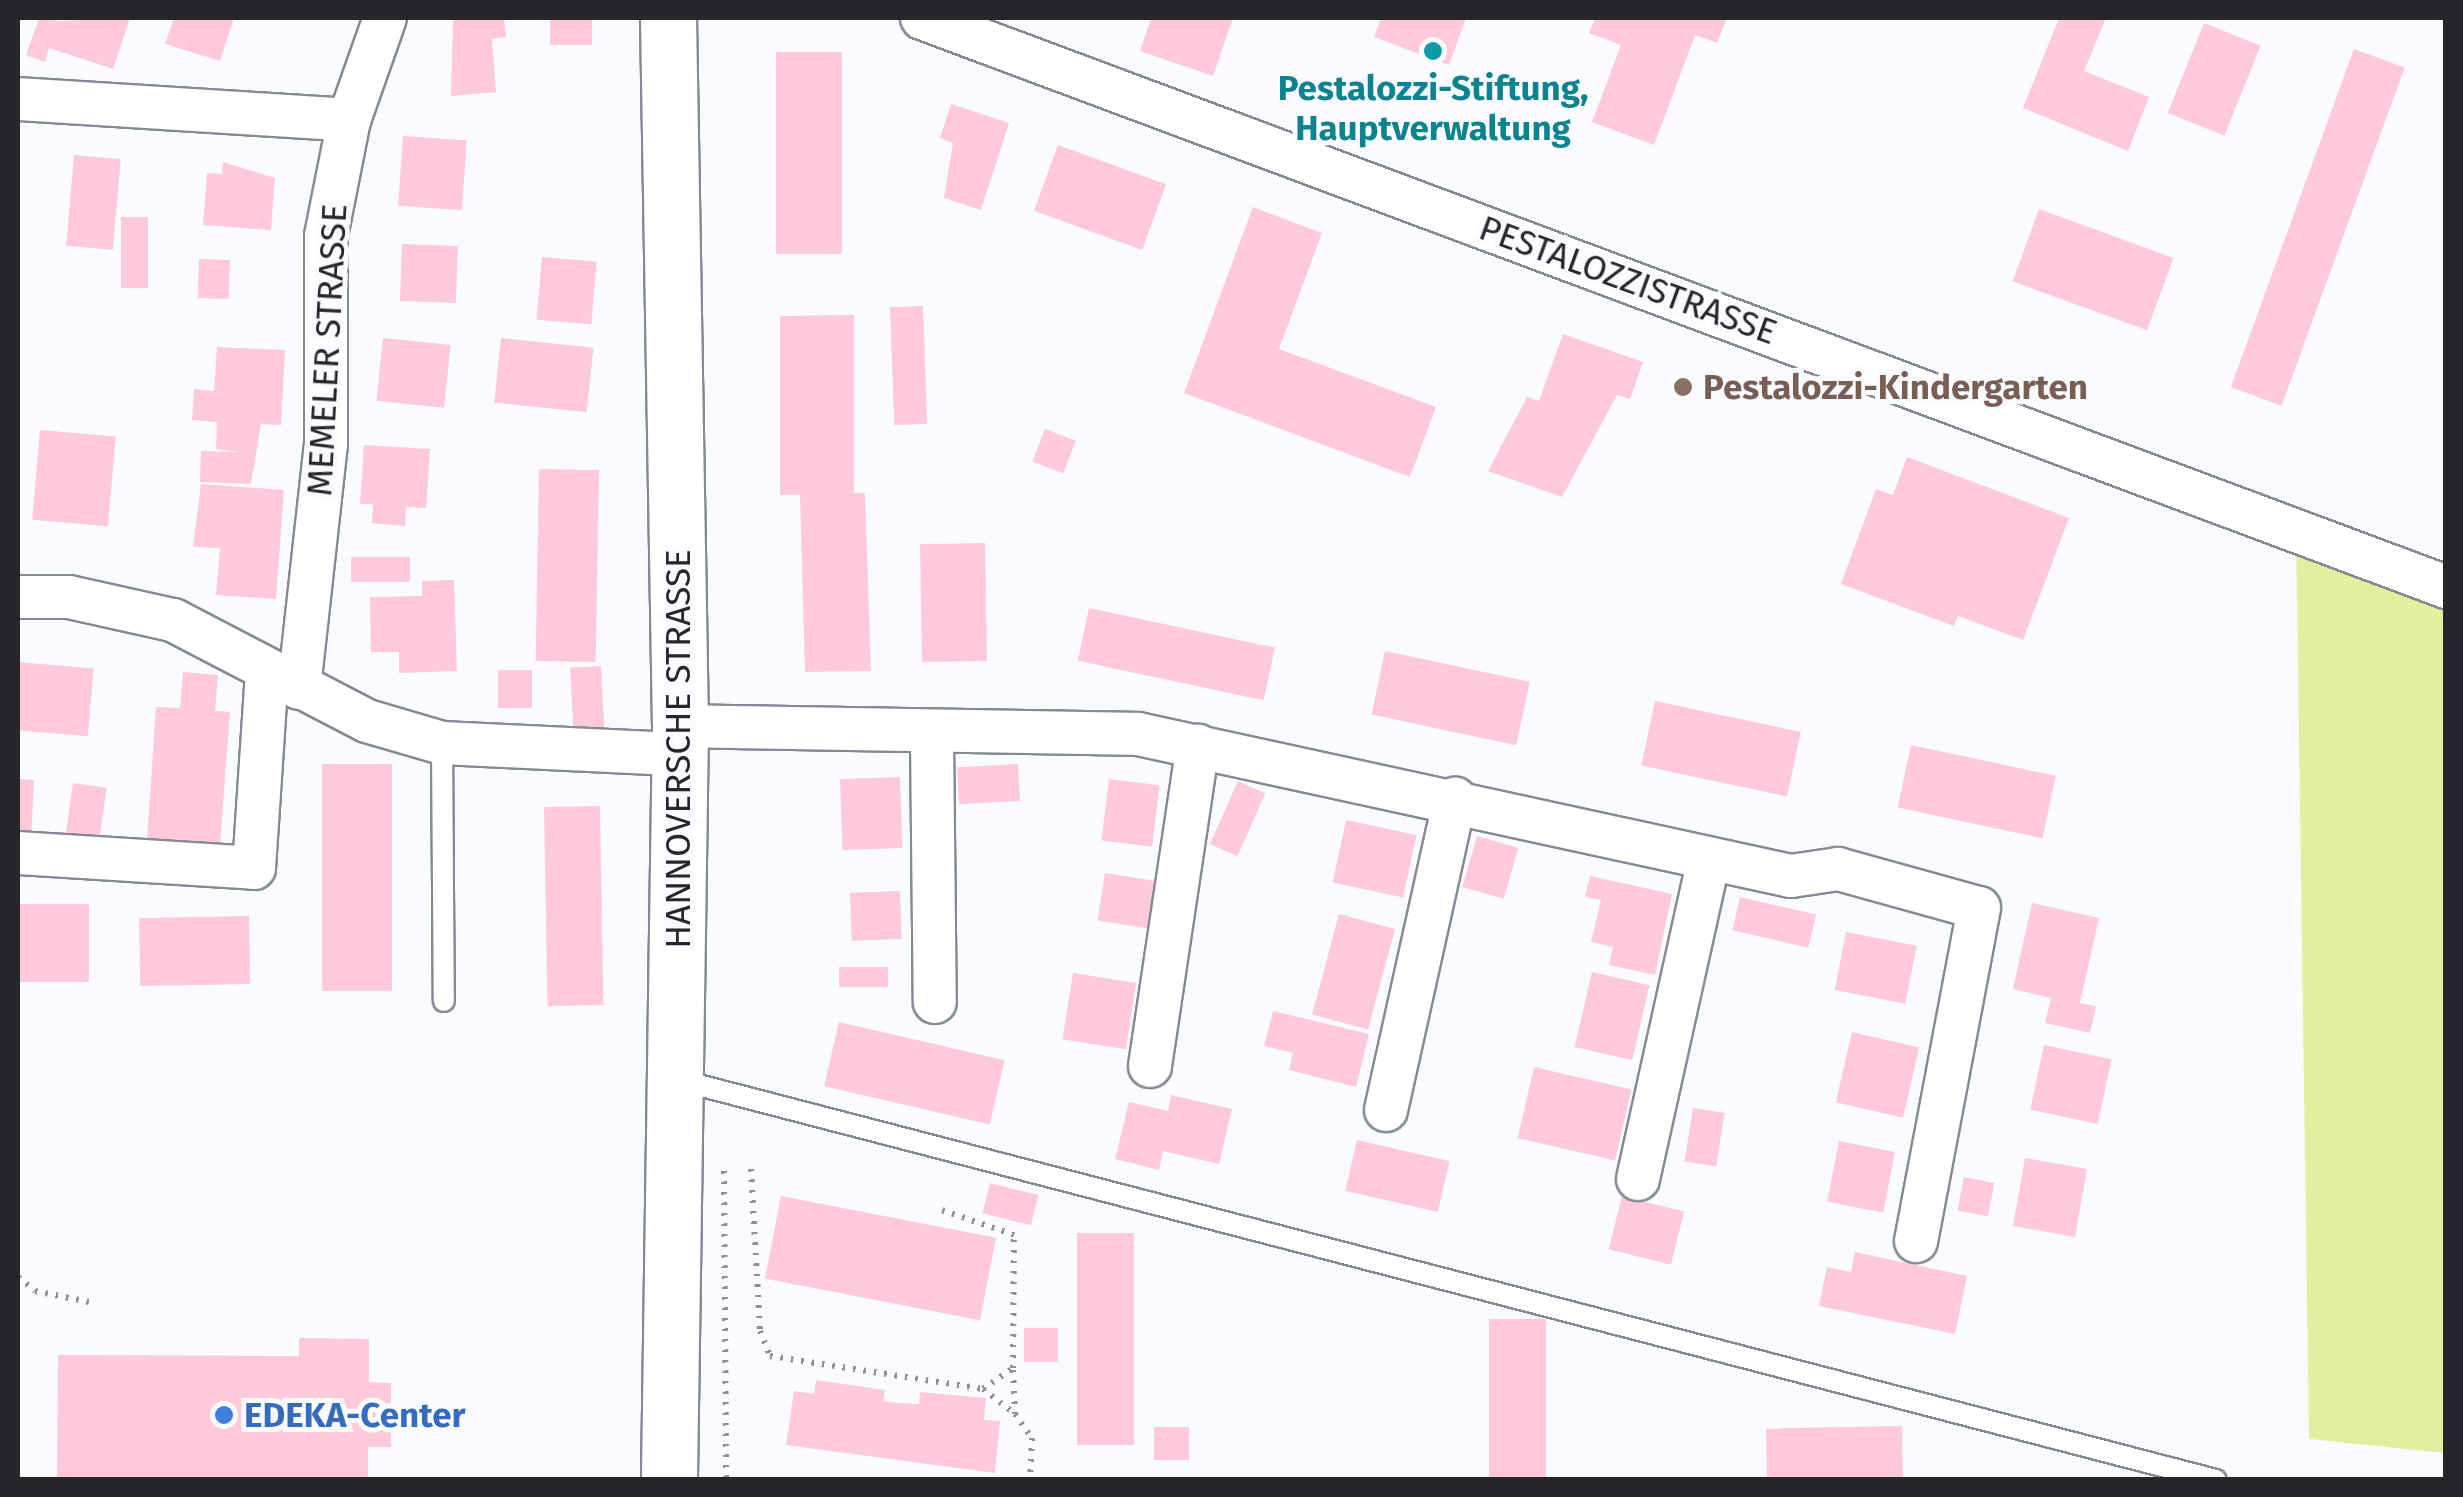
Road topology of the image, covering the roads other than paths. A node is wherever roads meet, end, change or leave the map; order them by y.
1 (386, 18) edge
2 (668, 18) edge
3 (922, 18) edge
4 (18, 98) edge
5 (349, 120) junction
6 (2446, 586) edge
7 (18, 597) edge
8 (283, 679) junction
9 (932, 737) junction
10 (679, 740) junction
11 (442, 743) junction
12 (1198, 746) junction
13 (1455, 799) junction
14 (18, 853) edge
15 (1709, 860) junction
16 (444, 1001) dead end
17 (935, 1002) dead end
18 (1150, 1066) dead end
19 (679, 1080) junction
20 (1386, 1110) dead end
21 (1638, 1179) dead end
22 (1916, 1241) dead end
23 (669, 1480) edge
24 (2216, 1480) edge

1 - 5 street, MEMELER STRASSE
2 - 10 main road, HANNOVERSCHE STRASSE
3 - 6 street, PESTALOZZISTRASSE
4 - 5 street
5 - 8 street, MEMELER STRASSE
7 - 8 street
8 - 11 street
8 - 14 street, MEMELER STRASSE
9 - 10 street
9 - 12 street
9 - 17 street
10 - 11 street
10 - 19 main road, HANNOVERSCHE STRASSE
11 - 16 lane
12 - 13 street
12 - 18 street
13 - 15 street
13 - 20 street
15 - 21 street
15 - 22 street
19 - 23 main road, HANNOVERSCHE STRASSE
19 - 24 lane

